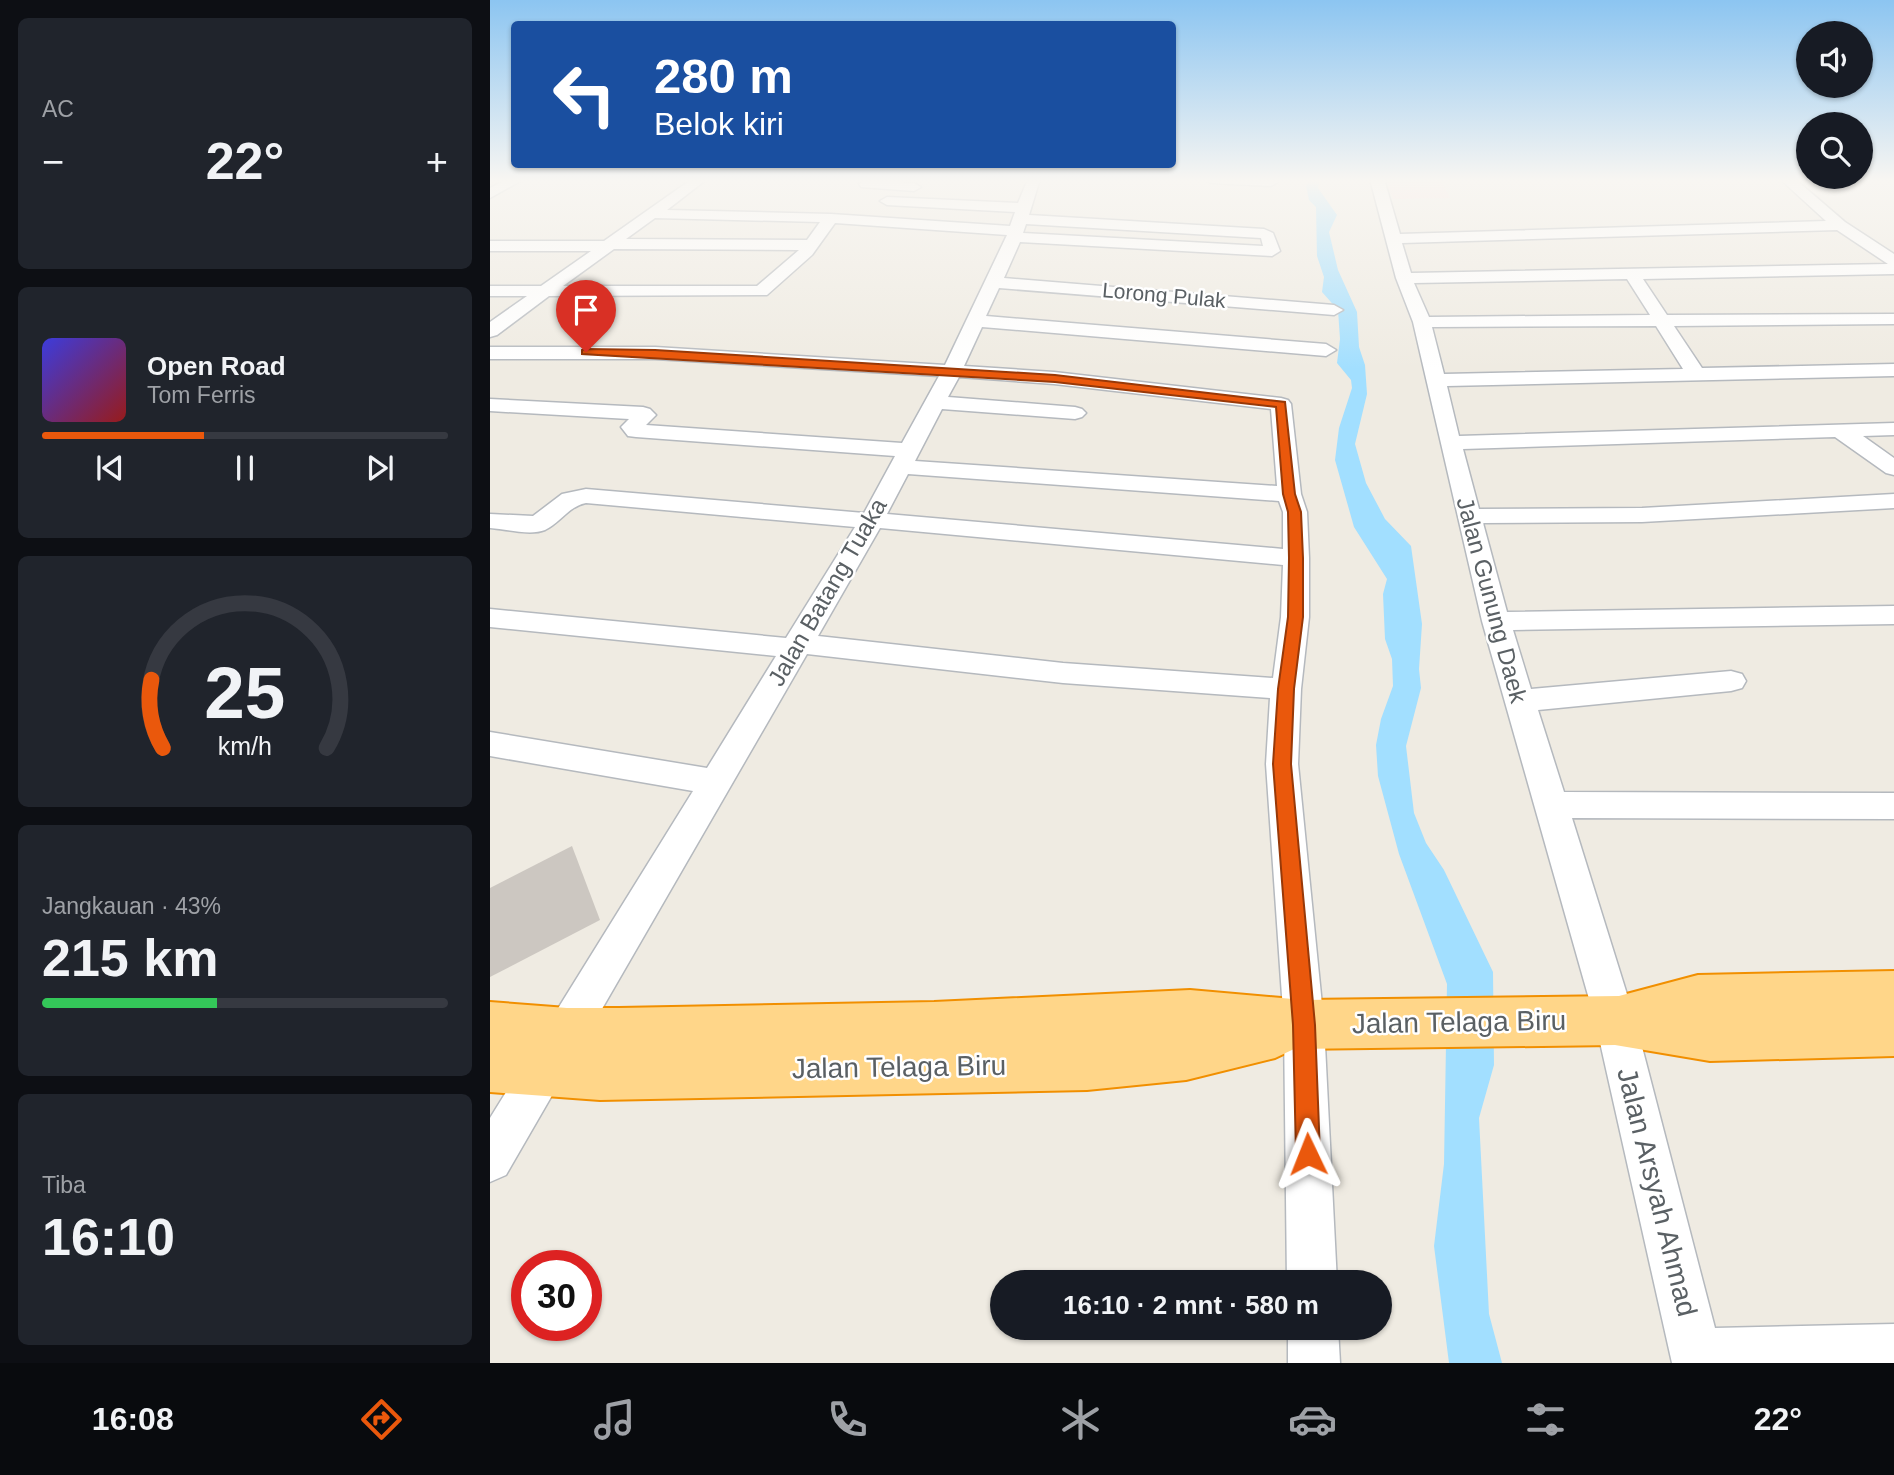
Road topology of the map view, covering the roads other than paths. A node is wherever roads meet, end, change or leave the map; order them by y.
1 (612, 243) edge
2 (1008, 243) edge
3 (1223, 243) edge
4 (1270, 243) edge
5 (1396, 243) edge
6 (1869, 243) edge
7 (609, 245) junction
8 (811, 245) joint
9 (490, 246) edge
10 (1891, 256) edge
11 (1894, 269) edge
12 (1632, 274) junction
13 (1404, 278) junction
14 (993, 282) junction
15 (490, 291) edge
16 (545, 291) junction
17 (1334, 310) dead end
18 (1894, 319) edge
19 (1661, 320) junction
20 (975, 321) junction
21 (1422, 322) junction
22 (490, 331) edge
23 (1326, 350) dead end
24 (490, 353) edge
25 (1894, 370) edge
26 (952, 371) junction
27 (1697, 375) junction
28 (1436, 380) junction
29 (935, 402) junction
30 (490, 405) edge
31 (1075, 413) dead end
32 (1894, 429) edge
33 (1839, 430) junction
34 (1450, 443) junction
35 (904, 459) junction
36 (1894, 468) edge
37 (1289, 494) junction
38 (1894, 501) edge
39 (1469, 516) junction
40 (871, 520) junction
41 (490, 522) edge
42 (1296, 558) junction
43 (1894, 615) edge
44 (490, 618) edge
45 (1496, 621) junction
46 (796, 646) junction
47 (1731, 681) dead end
48 (1286, 689) junction
49 (1520, 701) junction
50 (490, 744) edge
51 (714, 782) junction
52 (1551, 805) junction
53 (1894, 806) edge
54 (1894, 995) edge
55 (1704, 1017) junction
56 (1615, 1020) junction
57 (1304, 1025) junction
58 (490, 1027) edge
59 (1894, 1031) edge
60 (568, 1032) junction
61 (490, 1065) edge
62 (501, 1141) edge
63 (1312, 1270) edge
64 (1313, 1340) edge
65 (1894, 1350) edge
66 (1697, 1358) edge
67 (1314, 1363) edge

1 - 7 street
2 - 14 street, Jalan Batang Tuaka
3 - 4 street
5 - 13 street, Jalan Gunung Daek
6 - 10 street
7 - 8 street
7 - 9 street
7 - 16 street
8 - 16 street
11 - 12 street
12 - 13 street
12 - 19 street
13 - 21 street, Jalan Gunung Daek
14 - 17 street, Lorong Pulak
14 - 20 street, Jalan Batang Tuaka
15 - 16 street
16 - 22 street
18 - 19 street
19 - 21 street
19 - 27 street
20 - 23 street
20 - 26 street, Jalan Batang Tuaka
21 - 28 street, Jalan Gunung Daek
24 - 26 street
25 - 27 street
26 - 29 street, Jalan Batang Tuaka
26 - 37 street
27 - 28 street
28 - 34 street, Jalan Gunung Daek
29 - 31 street
29 - 35 street, Jalan Batang Tuaka
30 - 35 street
32 - 33 street
33 - 34 street
33 - 36 street
34 - 39 street, Jalan Gunung Daek
35 - 37 street
35 - 40 street, Jalan Batang Tuaka
37 - 42 street
38 - 39 street
39 - 45 street, Jalan Gunung Daek
40 - 41 street
40 - 42 street
40 - 46 street, Jalan Batang Tuaka
42 - 48 street
43 - 45 street
44 - 46 street
45 - 49 street, Jalan Gunung Daek
46 - 48 street
46 - 51 street, Jalan Batang Tuaka
47 - 49 street
48 - 57 street
49 - 52 street, Jalan Gunung Daek
50 - 51 street
51 - 60 street, Jalan Batang Tuaka
52 - 53 street
52 - 56 street, Jalan Gunung Daek
54 - 55 highway, Jalan Telaga Biru
55 - 56 highway, Jalan Telaga Biru
55 - 59 highway, Jalan Telaga Biru
56 - 57 highway, Jalan Telaga Biru
56 - 66 street, Jalan Arsyah Ahmad
57 - 60 highway, Jalan Telaga Biru
57 - 63 street
58 - 60 highway, Jalan Telaga Biru
60 - 61 highway, Jalan Telaga Biru
60 - 62 street, Jalan Batang Tuaka
64 - 67 street
65 - 66 street

